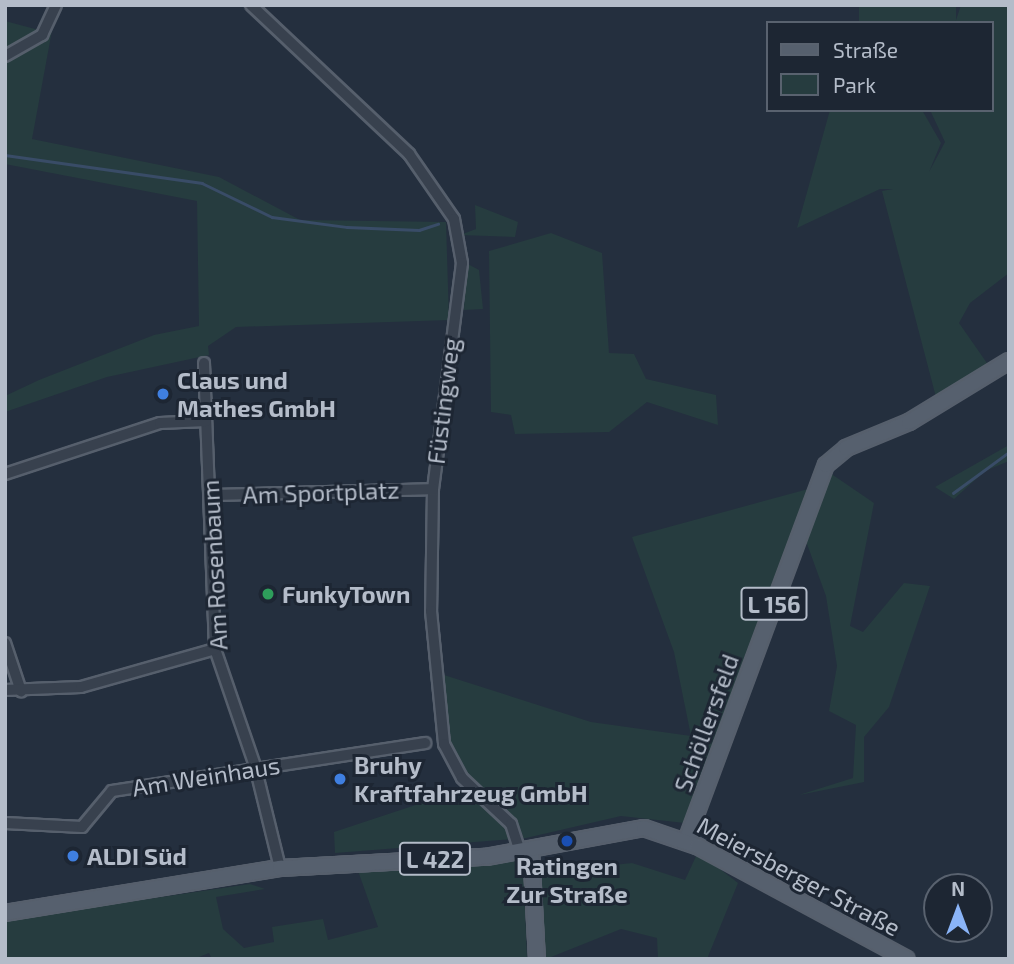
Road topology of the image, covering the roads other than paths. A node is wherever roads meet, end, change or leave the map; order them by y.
1 (56, 5) edge
2 (251, 5) edge
3 (5, 56) edge
4 (1009, 361) edge
5 (204, 363) dead end
6 (206, 421) junction
7 (5, 474) edge
8 (433, 489) junction
9 (210, 495) junction
10 (5, 643) edge
11 (215, 649) junction
12 (5, 690) edge
13 (21, 691) junction
14 (425, 743) dead end
15 (256, 766) junction
16 (5, 823) edge
17 (686, 841) junction
18 (525, 850) junction
19 (280, 868) junction
20 (5, 913) edge
21 (537, 959) edge
22 (907, 959) edge

1 - 3 street
2 - 8 street, Füstingweg
4 - 17 main road, Schöllersfeld / L 156
5 - 6 street, Am Rosenbaum
6 - 7 street
6 - 9 street, Am Rosenbaum
8 - 9 street, Am Sportplatz
8 - 18 street, Füstingweg
9 - 11 street, Am Rosenbaum
10 - 13 street
11 - 13 street
11 - 15 street, Am Rosenbaum
12 - 13 street
14 - 15 street, Am Weinhaus
15 - 16 street, Am Weinhaus
15 - 19 street, Am Rosenbaum
17 - 18 main road, Meiersberger Straße / L 422
17 - 22 main road, Meiersberger Straße / L 422
18 - 19 main road, Meiersberger Straße / L 422
18 - 21 main road
19 - 20 main road, Meiersberger Straße / L 422

